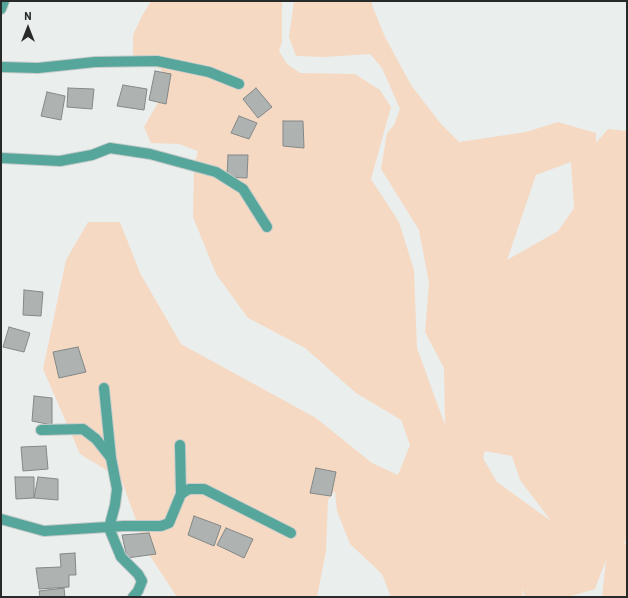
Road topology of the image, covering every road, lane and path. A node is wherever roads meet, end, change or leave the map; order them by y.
1 (4, 1) edge
2 (1, 9) edge
3 (1, 67) edge
4 (239, 84) dead end
5 (1, 158) edge
6 (267, 227) dead end
7 (104, 388) dead end
8 (41, 430) dead end
9 (180, 445) dead end
10 (111, 458) junction
11 (181, 494) junction
12 (1, 519) edge
13 (109, 528) junction
14 (291, 533) dead end
15 (133, 597) edge

1 - 2 street
3 - 4 street
5 - 6 street
7 - 10 street
8 - 10 street
9 - 11 street
10 - 13 street
11 - 13 street
11 - 14 street
12 - 13 street
13 - 15 street

